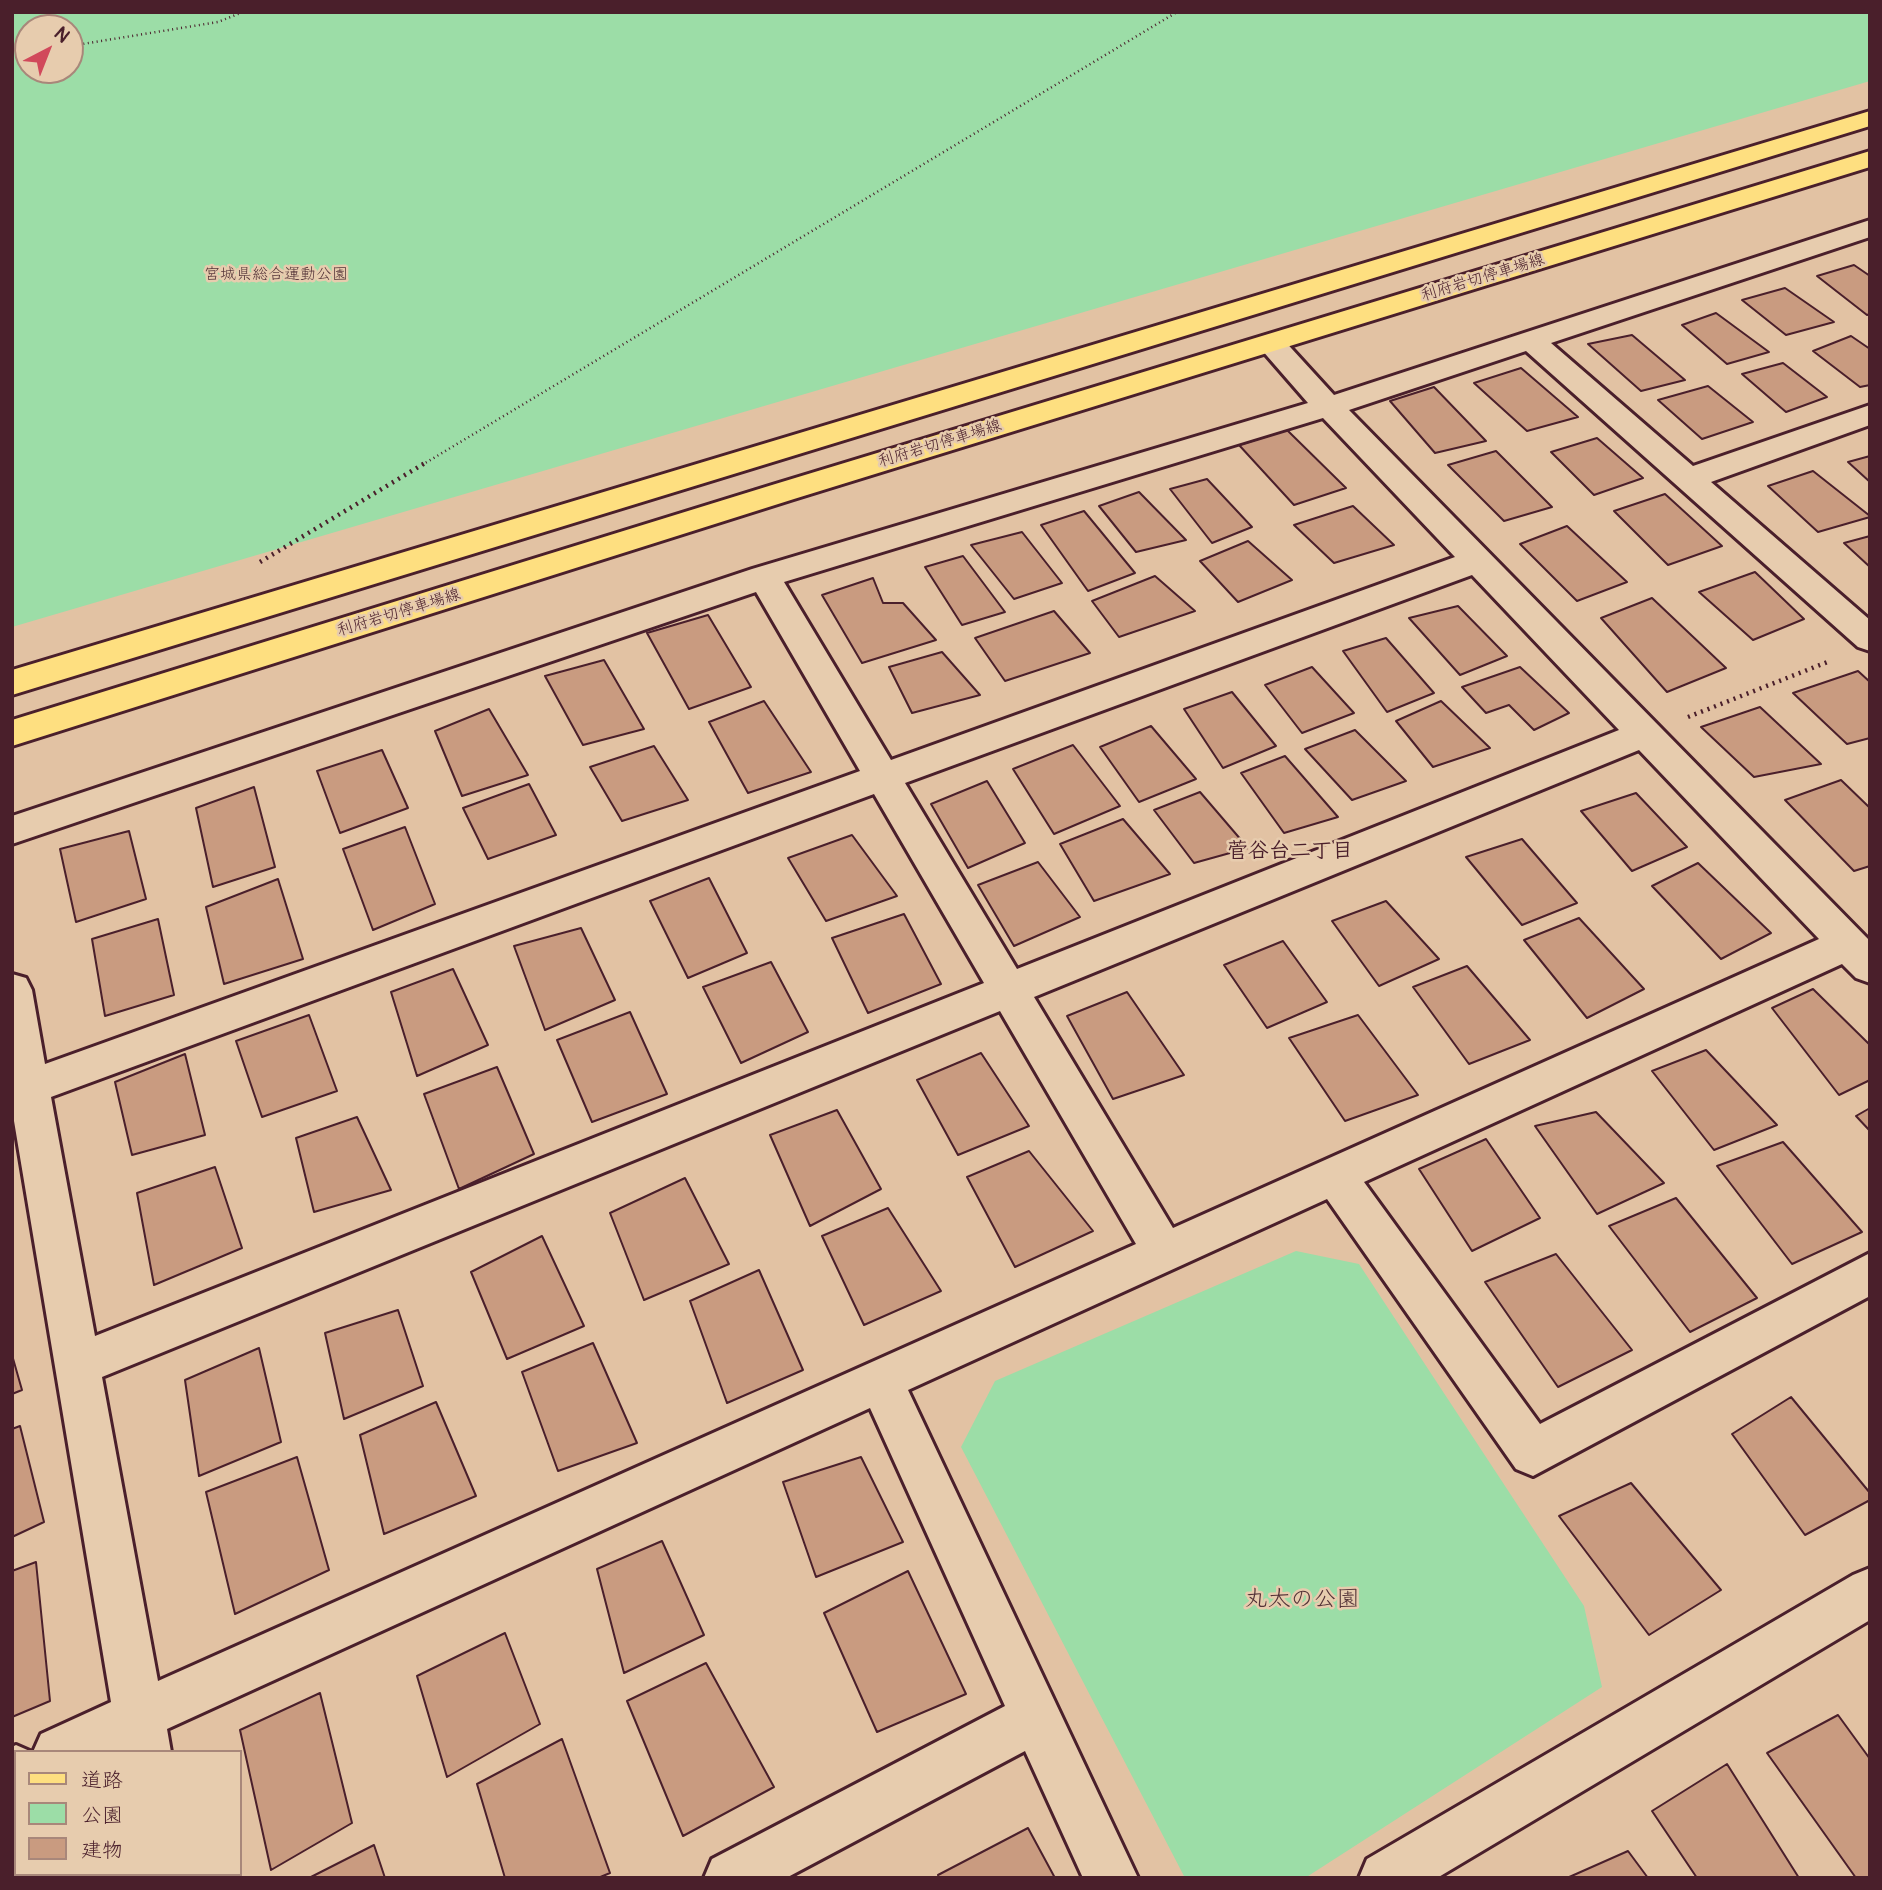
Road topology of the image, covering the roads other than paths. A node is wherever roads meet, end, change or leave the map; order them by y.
1 (1870, 118) edge
2 (1870, 159) edge
3 (1870, 228) edge
4 (1530, 340) junction
5 (1271, 343) junction
6 (1331, 406) junction
7 (1870, 414) edge
8 (1689, 479) junction
9 (1477, 561) junction
10 (764, 577) junction
11 (1870, 639) edge
12 (12, 683) edge
13 (12, 733) edge
14 (1644, 734) junction
15 (883, 778) junction
16 (12, 830) edge
17 (1858, 956) edge
18 (12, 990) edge
19 (1009, 990) junction
20 (29, 1087) junction
21 (1334, 1175) junction
22 (1164, 1252) junction
23 (1870, 1273) edge
24 (77, 1365) junction
25 (880, 1380) junction
26 (1870, 1592) edge
27 (1037, 1717) junction
28 (142, 1734) edge
29 (68, 1750) edge
30 (731, 1878) edge
31 (1111, 1878) edge
32 (1386, 1878) edge

1 - 12 main road
2 - 5 main road, 利府岩切停車場線
3 - 4 street
4 - 6 street
4 - 8 street
5 - 6 street
5 - 13 main road, 利府岩切停車場線
6 - 9 street
6 - 10 street
7 - 8 street
8 - 11 street
9 - 14 street
9 - 15 street
10 - 15 street
10 - 16 street
14 - 17 street
14 - 19 street
15 - 19 street
15 - 20 street
17 - 21 street
18 - 20 street
19 - 22 street
19 - 24 street
20 - 24 street
21 - 22 street
21 - 23 street
22 - 25 street
24 - 28 street
25 - 27 street
25 - 28 street
26 - 32 street
27 - 30 street
27 - 31 street
28 - 29 street

